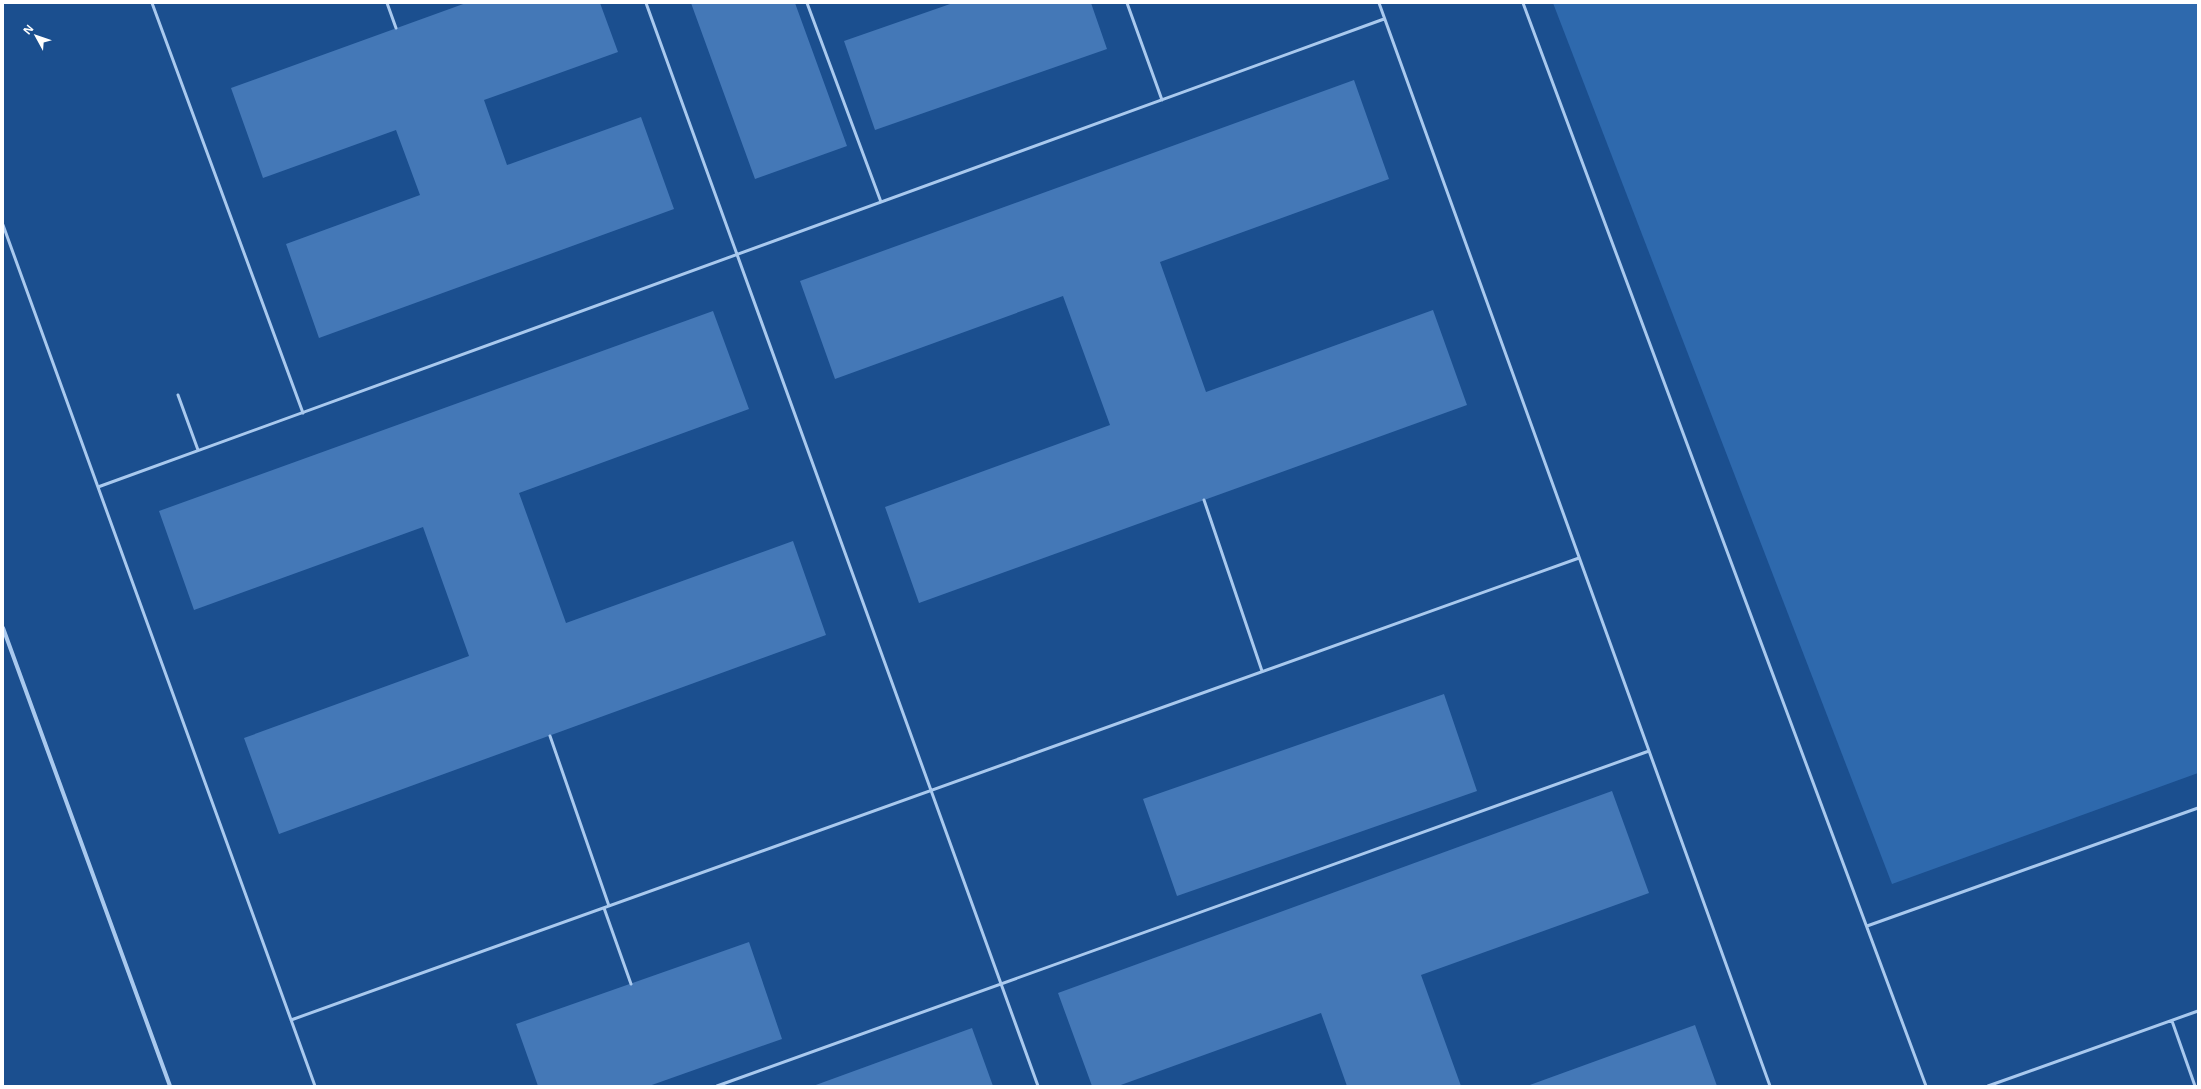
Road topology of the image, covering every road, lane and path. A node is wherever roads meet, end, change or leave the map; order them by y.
1 (152, 3) edge
2 (387, 3) edge
3 (646, 3) edge
4 (807, 3) edge
5 (1127, 3) edge
6 (1379, 3) edge
7 (1523, 3) edge
8 (1384, 19) junction
9 (396, 28) dead end
10 (1162, 100) junction
11 (881, 202) junction
12 (3, 225) edge
13 (737, 254) junction
14 (178, 395) dead end
15 (303, 413) junction
16 (198, 450) junction
17 (98, 487) junction
18 (1204, 500) dead end
19 (1579, 558) junction
20 (3, 628) edge
21 (1262, 671) junction
22 (550, 736) dead end
23 (1649, 751) junction
24 (932, 790) junction
25 (2198, 808) edge
26 (609, 906) junction
27 (604, 908) junction
28 (1867, 926) junction
29 (630, 984) dead end
30 (1001, 984) junction
31 (2198, 1011) edge
32 (291, 1020) junction
33 (2172, 1021) junction
34 (170, 1086) edge
35 (315, 1086) edge
36 (717, 1086) edge
37 (1038, 1086) edge
38 (1770, 1086) edge
39 (1926, 1086) edge
40 (1988, 1086) edge
41 (2195, 1086) edge

1 - 15 lane
2 - 9 lane
3 - 13 lane
4 - 11 lane
5 - 10 lane
6 - 8 lane
7 - 28 lane
8 - 10 lane
8 - 19 lane
10 - 11 lane
11 - 13 lane
12 - 17 lane
13 - 15 lane
13 - 24 lane
14 - 16 lane
15 - 16 lane
16 - 17 lane
17 - 32 lane
18 - 21 lane
19 - 21 lane
19 - 23 lane
20 - 34 street
21 - 24 lane
22 - 26 lane
23 - 30 lane
23 - 38 lane
24 - 26 lane
24 - 30 lane
25 - 28 lane
26 - 27 lane
27 - 29 lane
27 - 32 lane
28 - 39 lane
30 - 36 lane
30 - 37 lane
31 - 33 lane
32 - 35 lane
33 - 40 lane
33 - 41 lane

